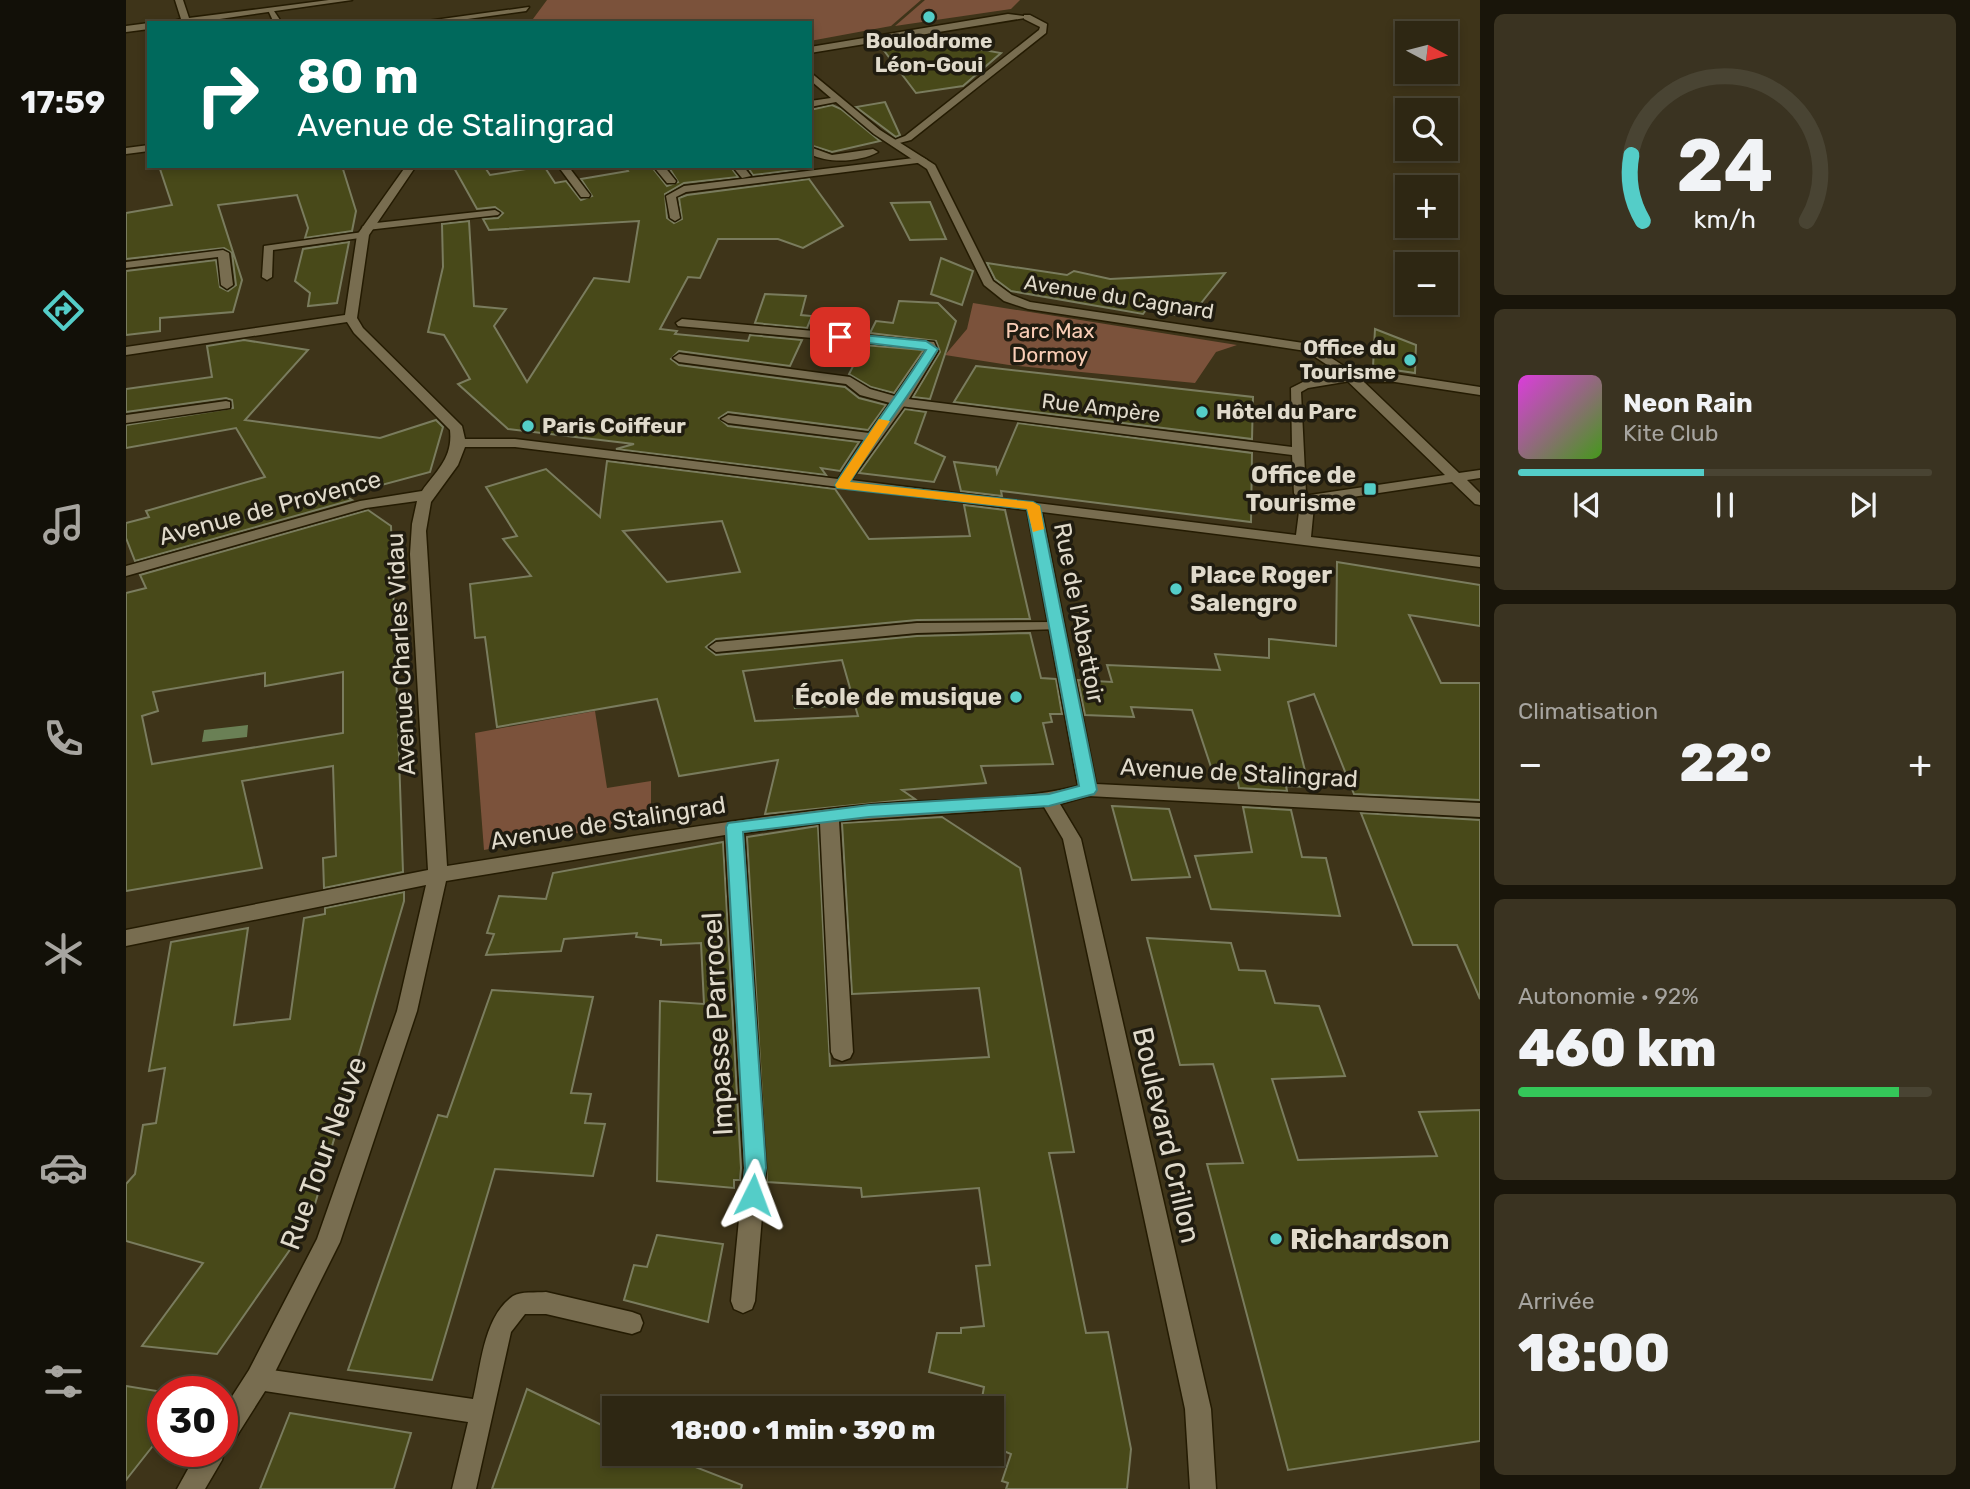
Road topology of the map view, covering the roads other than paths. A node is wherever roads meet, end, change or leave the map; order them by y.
1 (179, 0) edge
2 (348, 0) edge
3 (532, 0) edge
4 (526, 9) junction
5 (272, 10) junction
6 (1027, 17) joint
7 (188, 21) edge
8 (195, 21) edge
9 (277, 21) edge
10 (432, 21) edge
11 (517, 21) edge
12 (147, 26) edge
13 (126, 29) edge
14 (812, 50) edge
15 (812, 77) edge
16 (839, 99) junction
17 (812, 104) edge
18 (895, 143) junction
19 (147, 148) edge
20 (126, 151) edge
21 (812, 151) edge
22 (873, 152) dead end
23 (922, 160) junction
24 (410, 168) edge
25 (565, 168) edge
26 (660, 168) edge
27 (739, 168) edge
28 (746, 176) dead end
29 (671, 181) dead end
30 (585, 195) dead end
31 (495, 213) dead end
32 (675, 218) dead end
33 (365, 231) junction
34 (126, 265) edge
35 (267, 276) dead end
36 (227, 285) dead end
37 (351, 318) junction
38 (682, 323) dead end
39 (126, 351) edge
40 (679, 358) dead end
41 (1352, 378) junction
42 (1480, 391) edge
43 (900, 402) junction
44 (226, 405) dead end
45 (126, 419) edge
46 (728, 419) dead end
47 (871, 437) junction
48 (460, 443) junction
49 (1298, 452) junction
50 (1480, 474) edge
51 (1456, 477) junction
52 (841, 485) junction
53 (427, 495) junction
54 (1480, 501) edge
55 (1307, 504) junction
56 (1033, 506) junction
57 (1303, 538) junction
58 (1480, 562) edge
59 (126, 571) edge
60 (1057, 626) junction
61 (716, 647) dead end
62 (1088, 790) junction
63 (1049, 800) junction
64 (1480, 810) edge
65 (829, 816) junction
66 (734, 827) junction
67 (438, 874) junction
68 (126, 938) edge
69 (842, 1052) dead end
70 (743, 1301) dead end
71 (632, 1323) dead end
72 (258, 1379) junction
73 (238, 1411) edge
74 (481, 1412) junction
75 (203, 1467) edge
76 (190, 1489) edge
77 (464, 1489) edge
78 (1203, 1489) edge

1 - 7 street
2 - 5 street
3 - 4 street
4 - 10 street
4 - 11 street
5 - 8 street
5 - 9 lane
6 - 14 street
6 - 18 lane
12 - 13 street
15 - 16 street, Avenue du Cagnard
16 - 17 street
16 - 18 street, Avenue du Cagnard
18 - 23 street, Avenue du Cagnard
19 - 20 street
21 - 22 lane
23 - 32 lane
23 - 41 street, Avenue du Cagnard
24 - 33 street
25 - 30 street
26 - 29 street
27 - 28 street
31 - 33 lane
33 - 35 lane
33 - 37 street
34 - 36 street
37 - 39 street
37 - 48 street
38 - 43 street
40 - 43 street
41 - 42 street
41 - 49 lane
41 - 51 street, Avenue du Cagnard
43 - 47 street
43 - 49 lane, Rue Ampère
44 - 45 lane
46 - 47 street
47 - 52 street
48 - 52 street
48 - 53 street, Avenue Charles Vidau
49 - 55 lane
50 - 51 street
51 - 54 street, Avenue du Cagnard
51 - 55 street
52 - 56 street
53 - 59 street, Avenue de Provence
53 - 67 street, Avenue Charles Vidau
55 - 57 street
56 - 57 street, Rue de l'Abattoir
56 - 60 street, Rue de l'Abattoir
57 - 58 street, Rue de l'Abattoir
60 - 61 lane
60 - 62 street, Rue de l'Abattoir
62 - 63 street, Avenue de Stalingrad
62 - 64 street, Avenue de Stalingrad
63 - 65 street, Avenue de Stalingrad
63 - 78 street, Boulevard Crillon
65 - 66 street, Avenue de Stalingrad
65 - 69 street
66 - 67 street, Avenue de Stalingrad
66 - 70 street, Impasse Parrocel
67 - 68 street, Avenue de Stalingrad
67 - 72 street, Rue Tour Neuve
71 - 74 lane
72 - 73 street, Rue Tour Neuve
72 - 74 lane
74 - 77 lane
75 - 76 street

